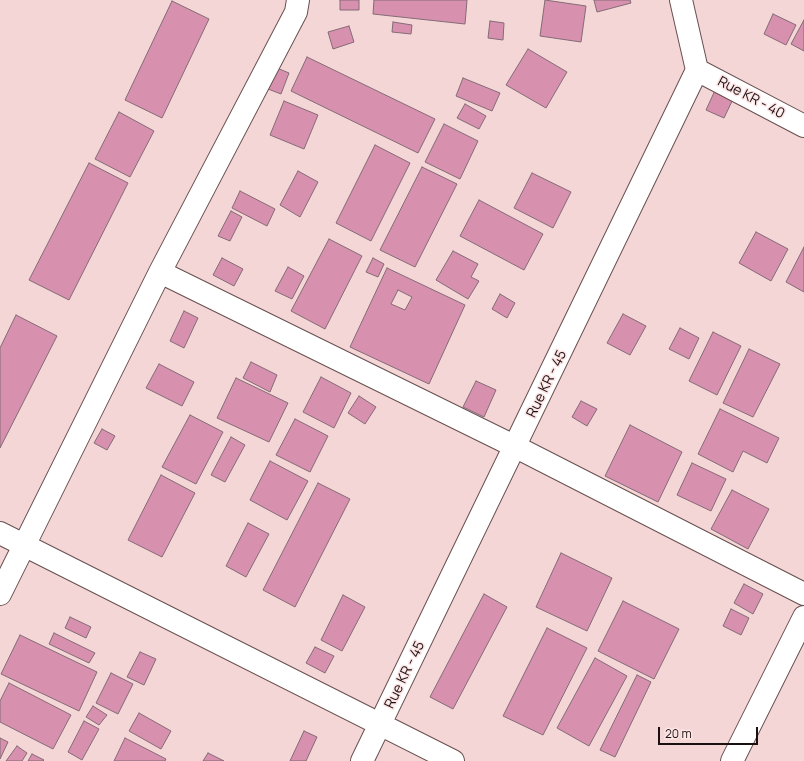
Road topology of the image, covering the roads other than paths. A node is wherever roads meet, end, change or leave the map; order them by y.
1 (298, 0) edge
2 (681, 0) edge
3 (697, 70) junction
4 (804, 126) edge
5 (160, 272) junction
6 (516, 447) junction
7 (0, 533) edge
8 (24, 546) junction
9 (0, 594) edge
10 (804, 594) edge
11 (804, 618) edge
12 (381, 725) junction
13 (362, 761) edge
14 (452, 761) edge
15 (732, 761) edge

1 - 5 street
2 - 3 street
3 - 4 street, Rue KR - 40
3 - 6 street, Rue KR - 45
5 - 6 street
5 - 8 street
6 - 10 street
6 - 12 street, Rue KR - 45
7 - 8 street
8 - 9 street
8 - 12 street
11 - 15 street
12 - 13 street, Rue KR - 45
12 - 14 street

